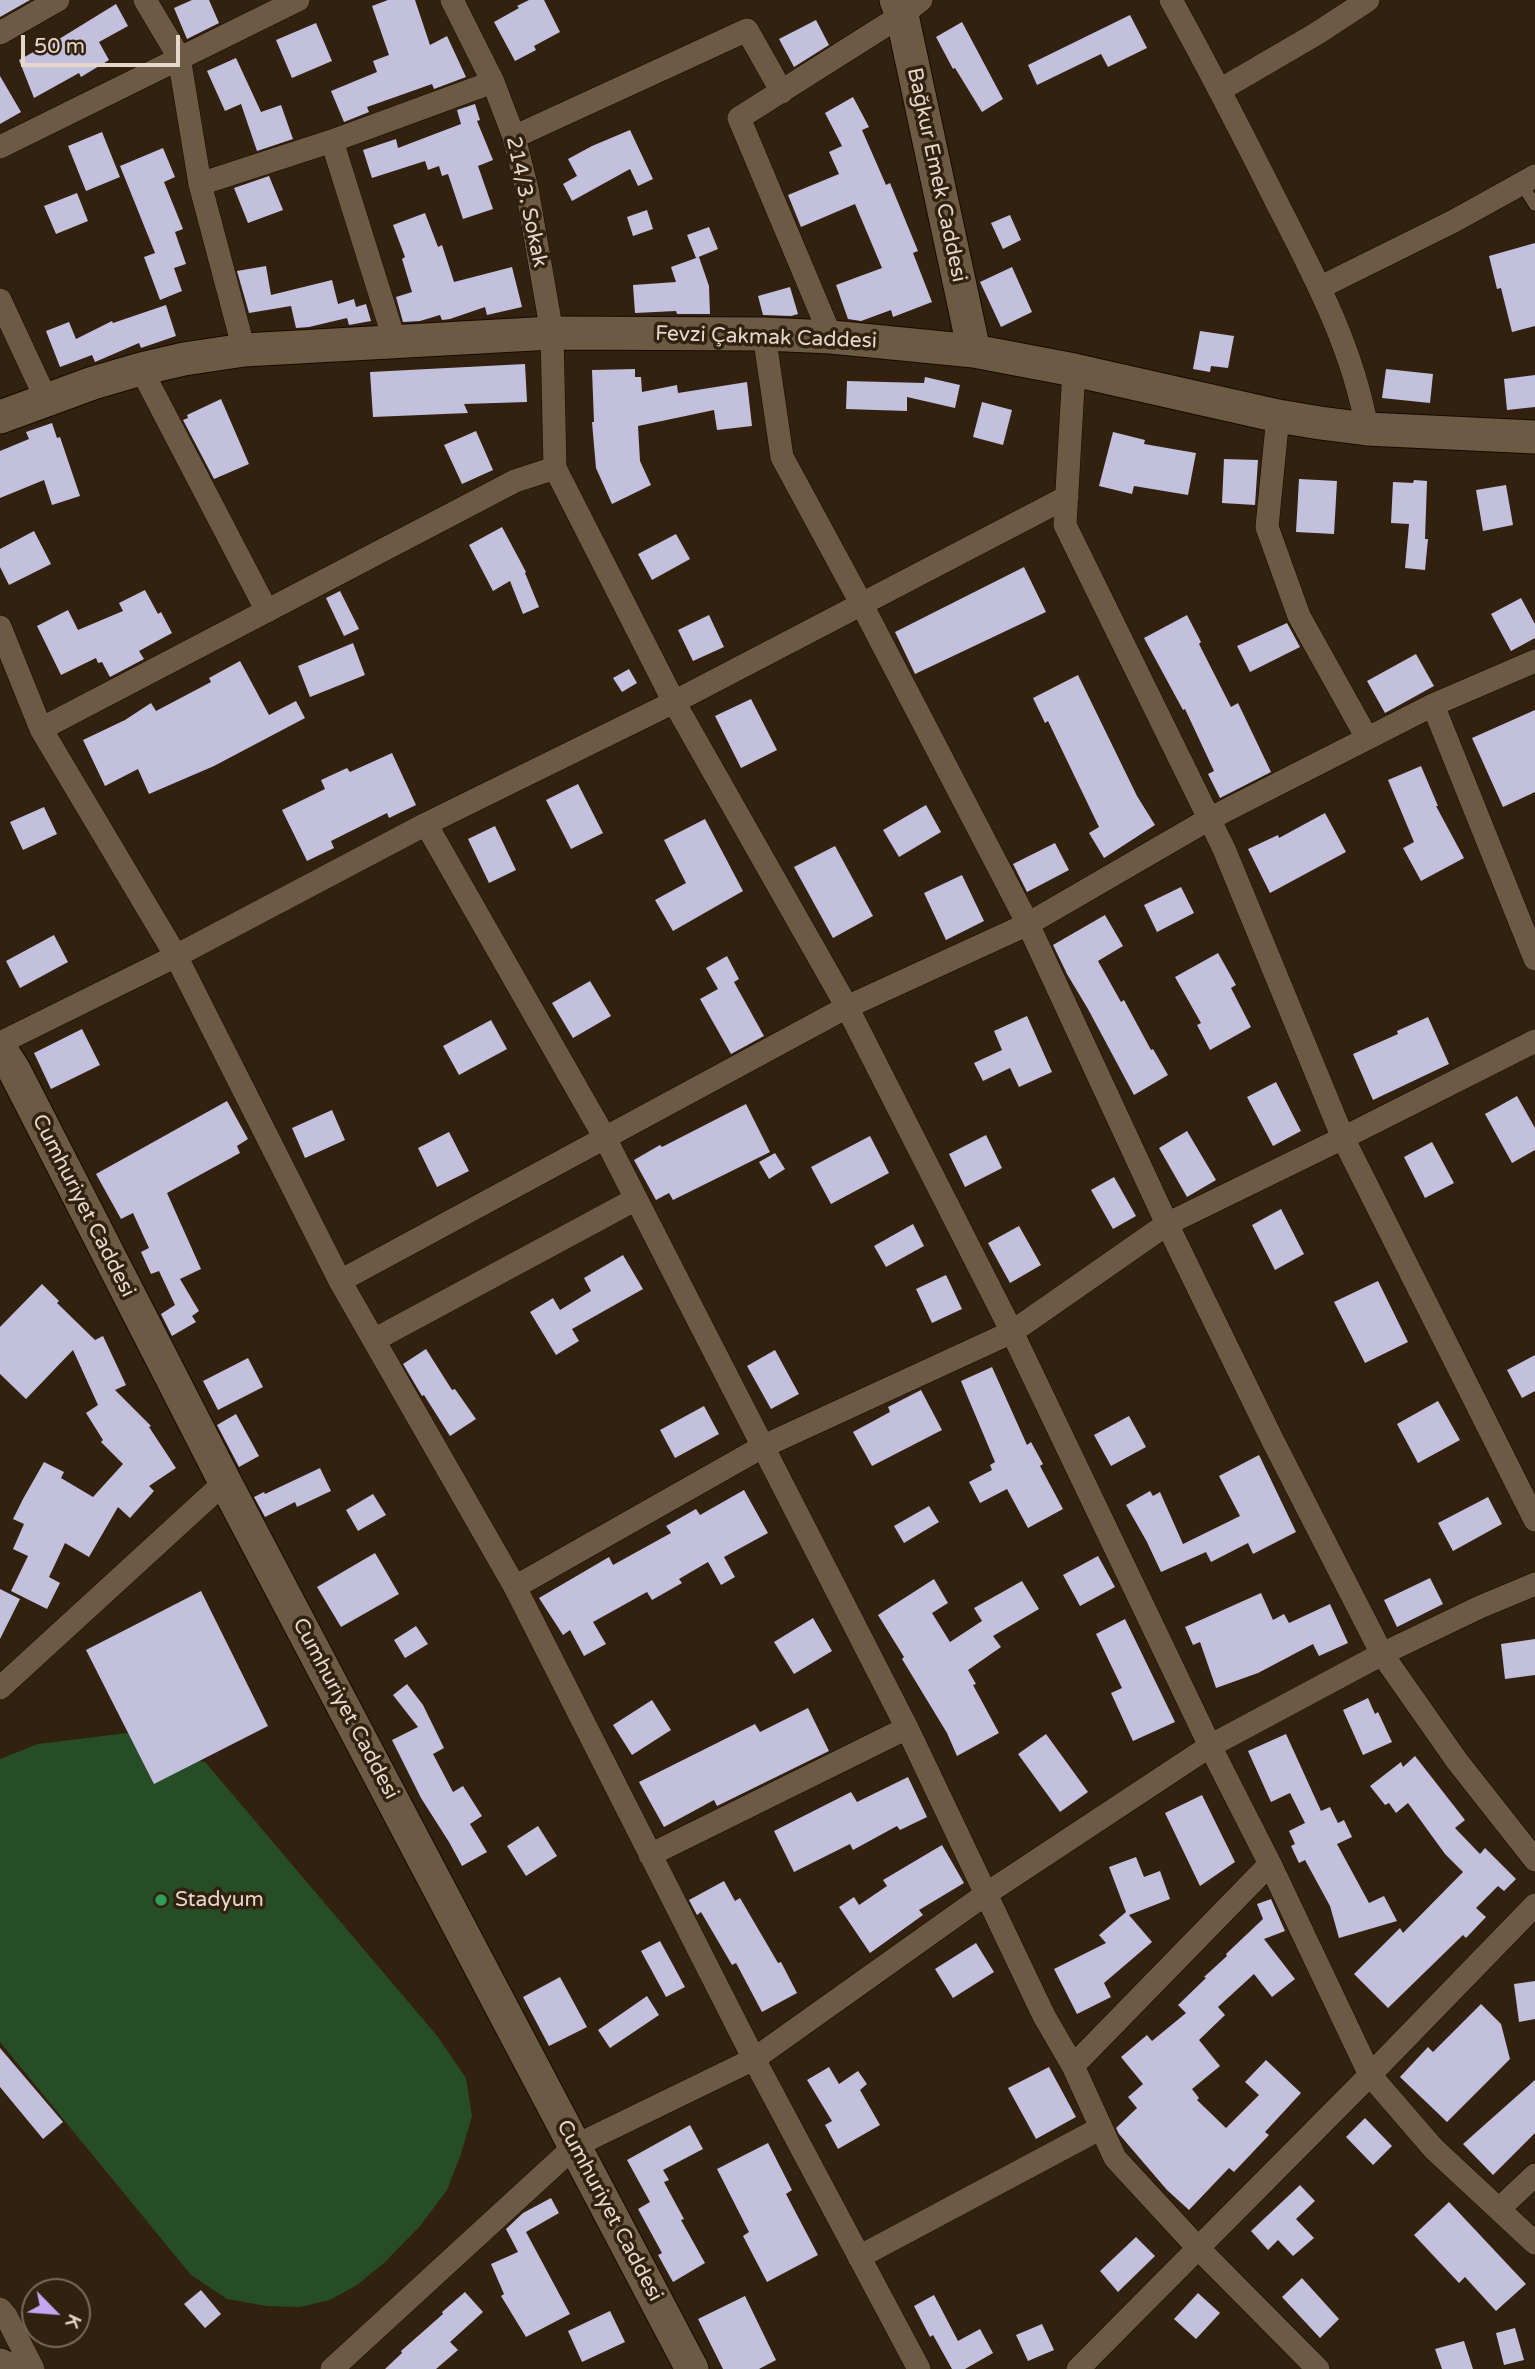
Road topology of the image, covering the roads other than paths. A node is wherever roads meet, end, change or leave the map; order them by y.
1 (58, 0) edge
2 (145, 0) edge
3 (298, 0) edge
4 (452, 0) edge
5 (1171, 0) edge
6 (1368, 0) edge
7 (907, 5) edge
8 (0, 33) edge
9 (179, 57) junction
10 (493, 82) junction
11 (1220, 90) junction
12 (782, 92) junction
13 (514, 137) junction
14 (332, 141) junction
15 (0, 147) edge
16 (1528, 180) edge
17 (200, 184) junction
18 (1535, 205) edge
19 (1321, 288) junction
20 (0, 300) edge
21 (552, 333) junction
22 (764, 334) junction
23 (831, 337) junction
24 (395, 342) junction
25 (244, 351) junction
26 (974, 351) junction
27 (141, 369) junction
28 (1074, 370) junction
29 (46, 399) junction
30 (1278, 416) junction
31 (0, 418) edge
32 (1367, 429) junction
33 (1535, 437) edge
34 (555, 468) junction
35 (1067, 497) junction
36 (861, 603) junction
37 (267, 611) junction
38 (0, 627) edge
39 (1535, 661) edge
40 (674, 702) junction
41 (1433, 705) junction
42 (41, 729) junction
43 (1367, 738) junction
44 (1209, 819) junction
45 (426, 824) junction
46 (1028, 924) junction
47 (176, 956) junction
48 (1535, 958) edge
49 (847, 1007) junction
50 (1535, 1041) edge
51 (4, 1059) edge
52 (605, 1138) junction
53 (1343, 1138) junction
54 (636, 1199) junction
55 (1167, 1223) junction
56 (340, 1280) junction
57 (1012, 1332) junction
58 (374, 1340) junction
59 (762, 1447) junction
60 (225, 1482) junction
61 (1535, 1520) edge
62 (1535, 1584) edge
63 (515, 1587) junction
64 (1382, 1654) junction
65 (0, 1688) edge
66 (907, 1728) junction
67 (1210, 1746) junction
68 (650, 1855) junction
69 (1535, 1860) edge
70 (1270, 1864) junction
71 (986, 1894) junction
72 (1535, 1905) edge
73 (754, 2059) junction
74 (1073, 2066) junction
75 (1370, 2076) junction
76 (1101, 2128) junction
77 (575, 2146) junction
78 (1535, 2175) edge
79 (1499, 2209) junction
80 (1535, 2243) edge
81 (1198, 2248) junction
82 (859, 2257) junction
83 (0, 2309) edge
84 (0, 2364) edge
85 (8, 2369) edge
86 (33, 2369) edge
87 (332, 2369) edge
88 (692, 2369) edge
89 (919, 2369) edge
90 (1078, 2369) edge
91 (1318, 2369) edge

1 - 8 street
2 - 9 street
3 - 9 street
4 - 10 street, 214/3. Sokak
5 - 11 street
6 - 11 street
7 - 12 street
7 - 26 main road, Bağkur Emek Caddesi
9 - 15 street
9 - 17 street
10 - 13 street, 214/3. Sokak
10 - 14 street
11 - 19 street
12 - 13 street
12 - 23 street
13 - 21 street, 214/3. Sokak
14 - 17 street
14 - 24 street
16 - 18 lane
16 - 19 street
17 - 25 street
19 - 32 street
20 - 29 street
21 - 22 main road, Fevzi Çakmak Caddesi
21 - 24 main road, Fevzi Çakmak Caddesi
21 - 34 street, 214/3. Sokak
22 - 23 main road, Fevzi Çakmak Caddesi
22 - 36 street
23 - 26 main road, Fevzi Çakmak Caddesi
24 - 25 main road, Fevzi Çakmak Caddesi
25 - 27 main road, Fevzi Çakmak Caddesi
26 - 28 main road, Fevzi Çakmak Caddesi
27 - 29 main road, Fevzi Çakmak Caddesi
27 - 37 street
28 - 30 main road, Fevzi Çakmak Caddesi
28 - 35 street
29 - 31 main road, Fevzi Çakmak Caddesi
30 - 32 main road, Fevzi Çakmak Caddesi
30 - 43 street
32 - 33 main road, Fevzi Çakmak Caddesi
34 - 37 street
34 - 40 street
35 - 36 street
35 - 44 street
36 - 40 street
36 - 46 street
37 - 42 street
38 - 42 street
39 - 41 street
40 - 45 street
40 - 49 street
41 - 43 street
41 - 48 street
42 - 47 street
43 - 44 street
44 - 46 street
44 - 53 street
45 - 47 street
45 - 52 street
46 - 49 street
46 - 55 street
47 - 51 street
47 - 56 street
49 - 52 street
49 - 57 street
50 - 53 street
51 - 60 main road, Cumhuriyet Caddesi
52 - 54 street
52 - 56 street
53 - 55 street
53 - 61 street
54 - 58 street
54 - 59 street
55 - 57 street
55 - 64 street
56 - 58 street
57 - 59 street
57 - 67 street
58 - 63 street
59 - 63 street
59 - 66 street
60 - 65 street
60 - 77 main road, Cumhuriyet Caddesi
62 - 64 street
63 - 68 street
64 - 67 street
64 - 69 street
66 - 68 street
66 - 71 street
67 - 70 street
67 - 71 street
68 - 73 street
70 - 74 street
70 - 75 street
71 - 73 street
71 - 74 street
72 - 75 street
73 - 77 street
73 - 82 street
74 - 76 street
75 - 79 street
75 - 81 street
76 - 81 street
76 - 82 street
77 - 87 street
77 - 88 main road, Cumhuriyet Caddesi
78 - 79 street
79 - 80 street
81 - 90 street
81 - 91 street
82 - 89 street
83 - 86 street
84 - 85 main road

